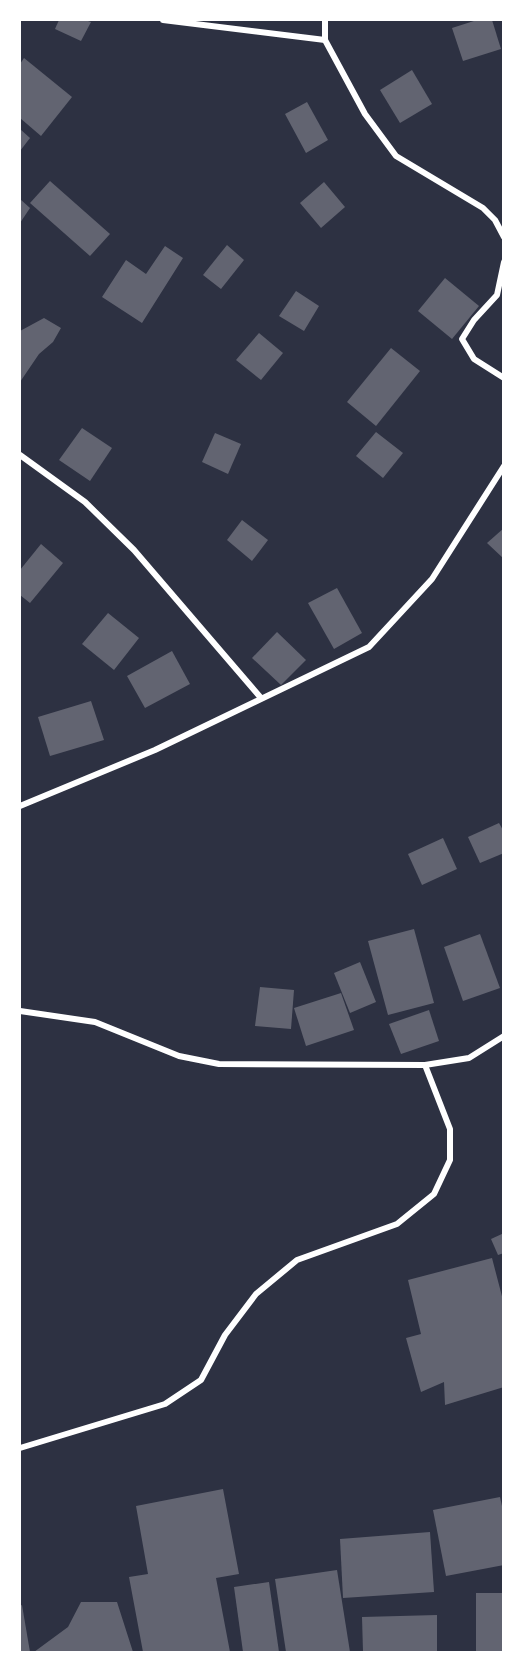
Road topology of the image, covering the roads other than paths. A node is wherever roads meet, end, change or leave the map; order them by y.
1 (164, 20) edge
2 (325, 20) edge
3 (325, 40) junction
4 (504, 237) edge
5 (504, 262) edge
6 (504, 378) edge
7 (20, 455) edge
8 (504, 466) edge
9 (261, 698) junction
10 (20, 806) edge
11 (20, 1011) edge
12 (504, 1036) edge
13 (425, 1065) junction
14 (20, 1448) edge

1 - 3 street
2 - 3 street
3 - 4 street
5 - 6 street
7 - 9 street
8 - 9 street
9 - 10 street
11 - 13 street
12 - 13 street
13 - 14 street

